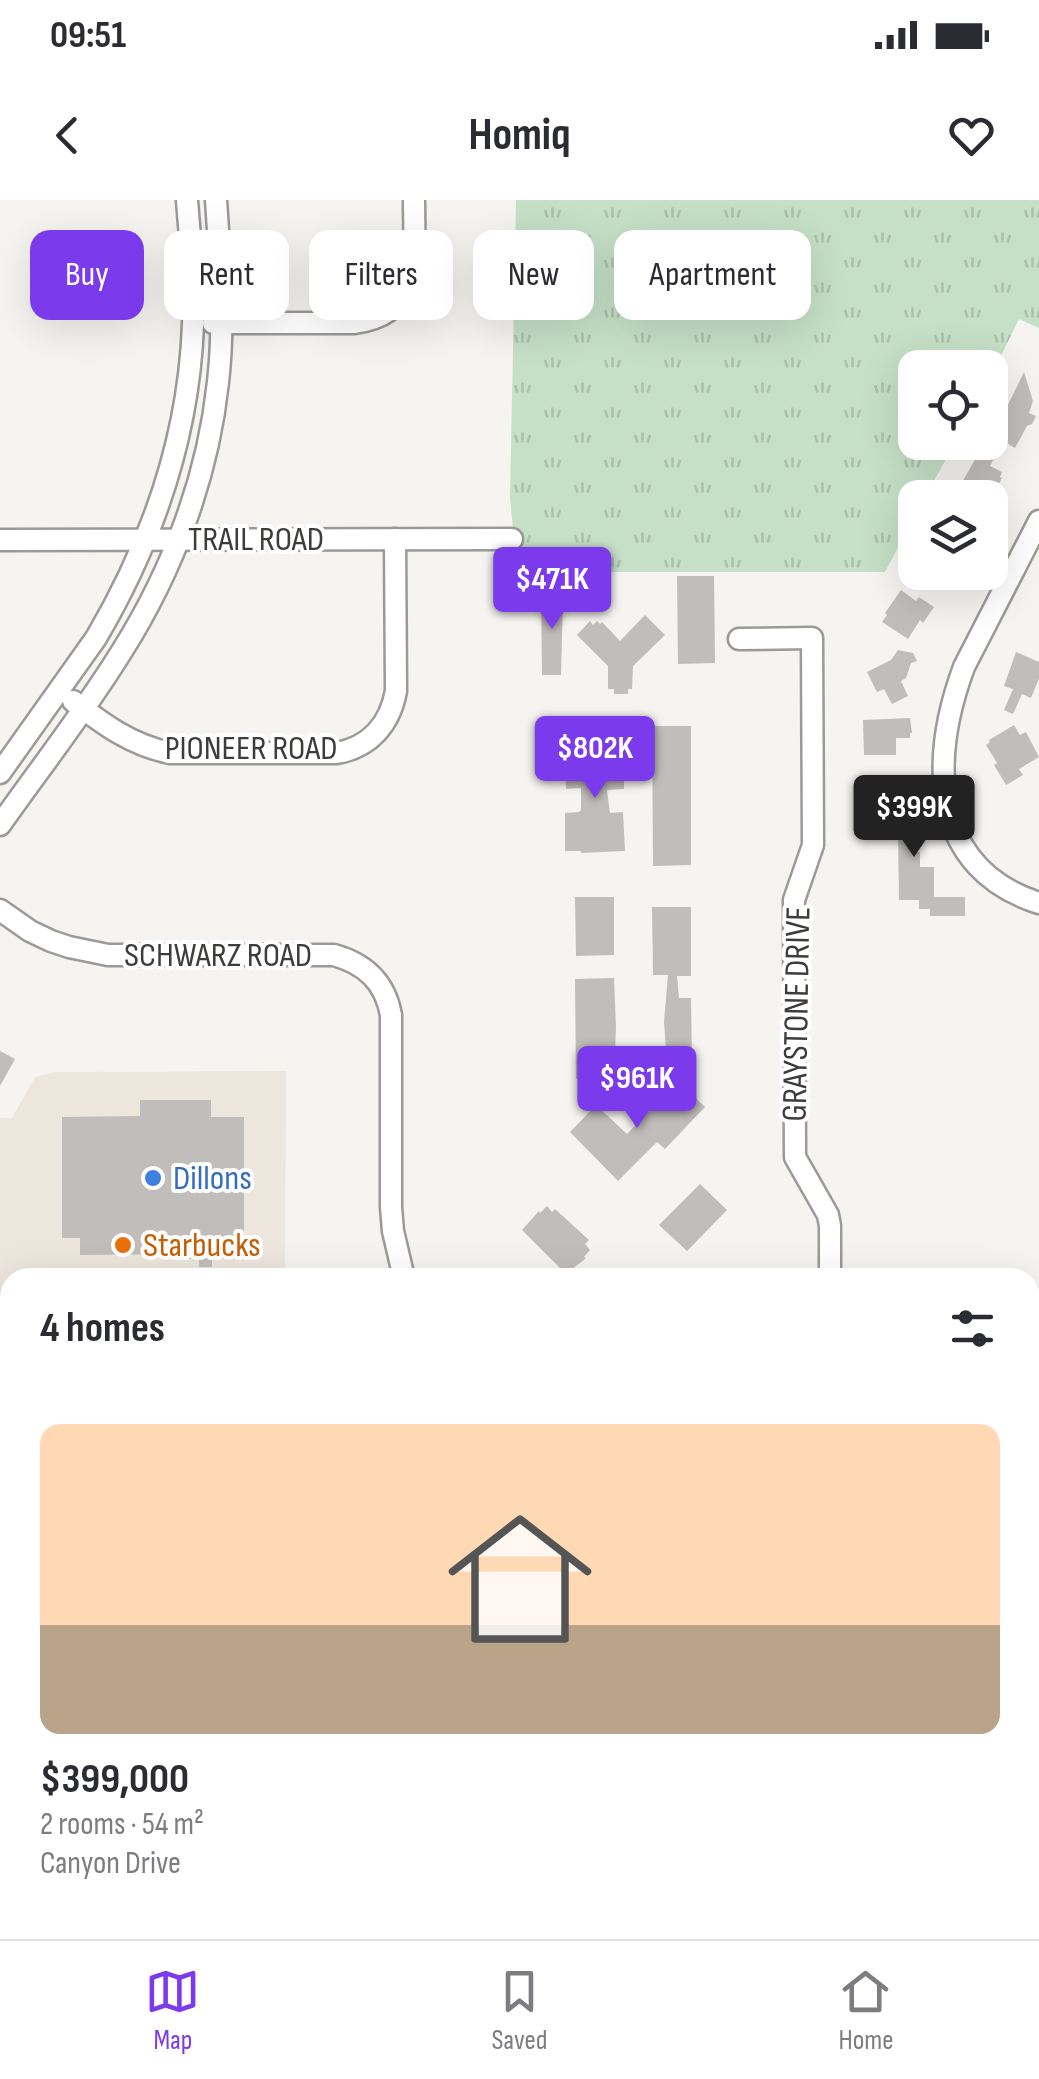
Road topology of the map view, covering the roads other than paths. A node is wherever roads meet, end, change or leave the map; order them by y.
1 (186, 200) edge
2 (216, 200) edge
3 (414, 200) edge
4 (193, 323) junction
5 (222, 323) junction
6 (1039, 521) edge
7 (179, 539) junction
8 (395, 539) junction
9 (512, 539) dead end
10 (0, 540) edge
11 (147, 540) junction
12 (152, 596) junction
13 (739, 638) dead end
14 (58, 690) junction
15 (82, 708) junction
16 (0, 773) edge
17 (0, 825) edge
18 (1039, 903) edge
19 (0, 910) edge
20 (402, 1268) edge
21 (830, 1268) edge

1 - 4 street
2 - 5 street
3 - 5 street
4 - 5 street
4 - 11 street
5 - 7 street
6 - 18 street
7 - 8 street, TRAIL ROAD
7 - 11 street, TRAIL ROAD
7 - 12 street
8 - 9 street, TRAIL ROAD
8 - 15 street, PIONEER ROAD
10 - 11 street, TRAIL ROAD
11 - 12 street
11 - 14 street
12 - 15 street
13 - 21 street, GRAYSTONE DRIVE
14 - 15 street, PIONEER ROAD
14 - 16 street
15 - 17 street
19 - 20 street, SCHWARZ ROAD

